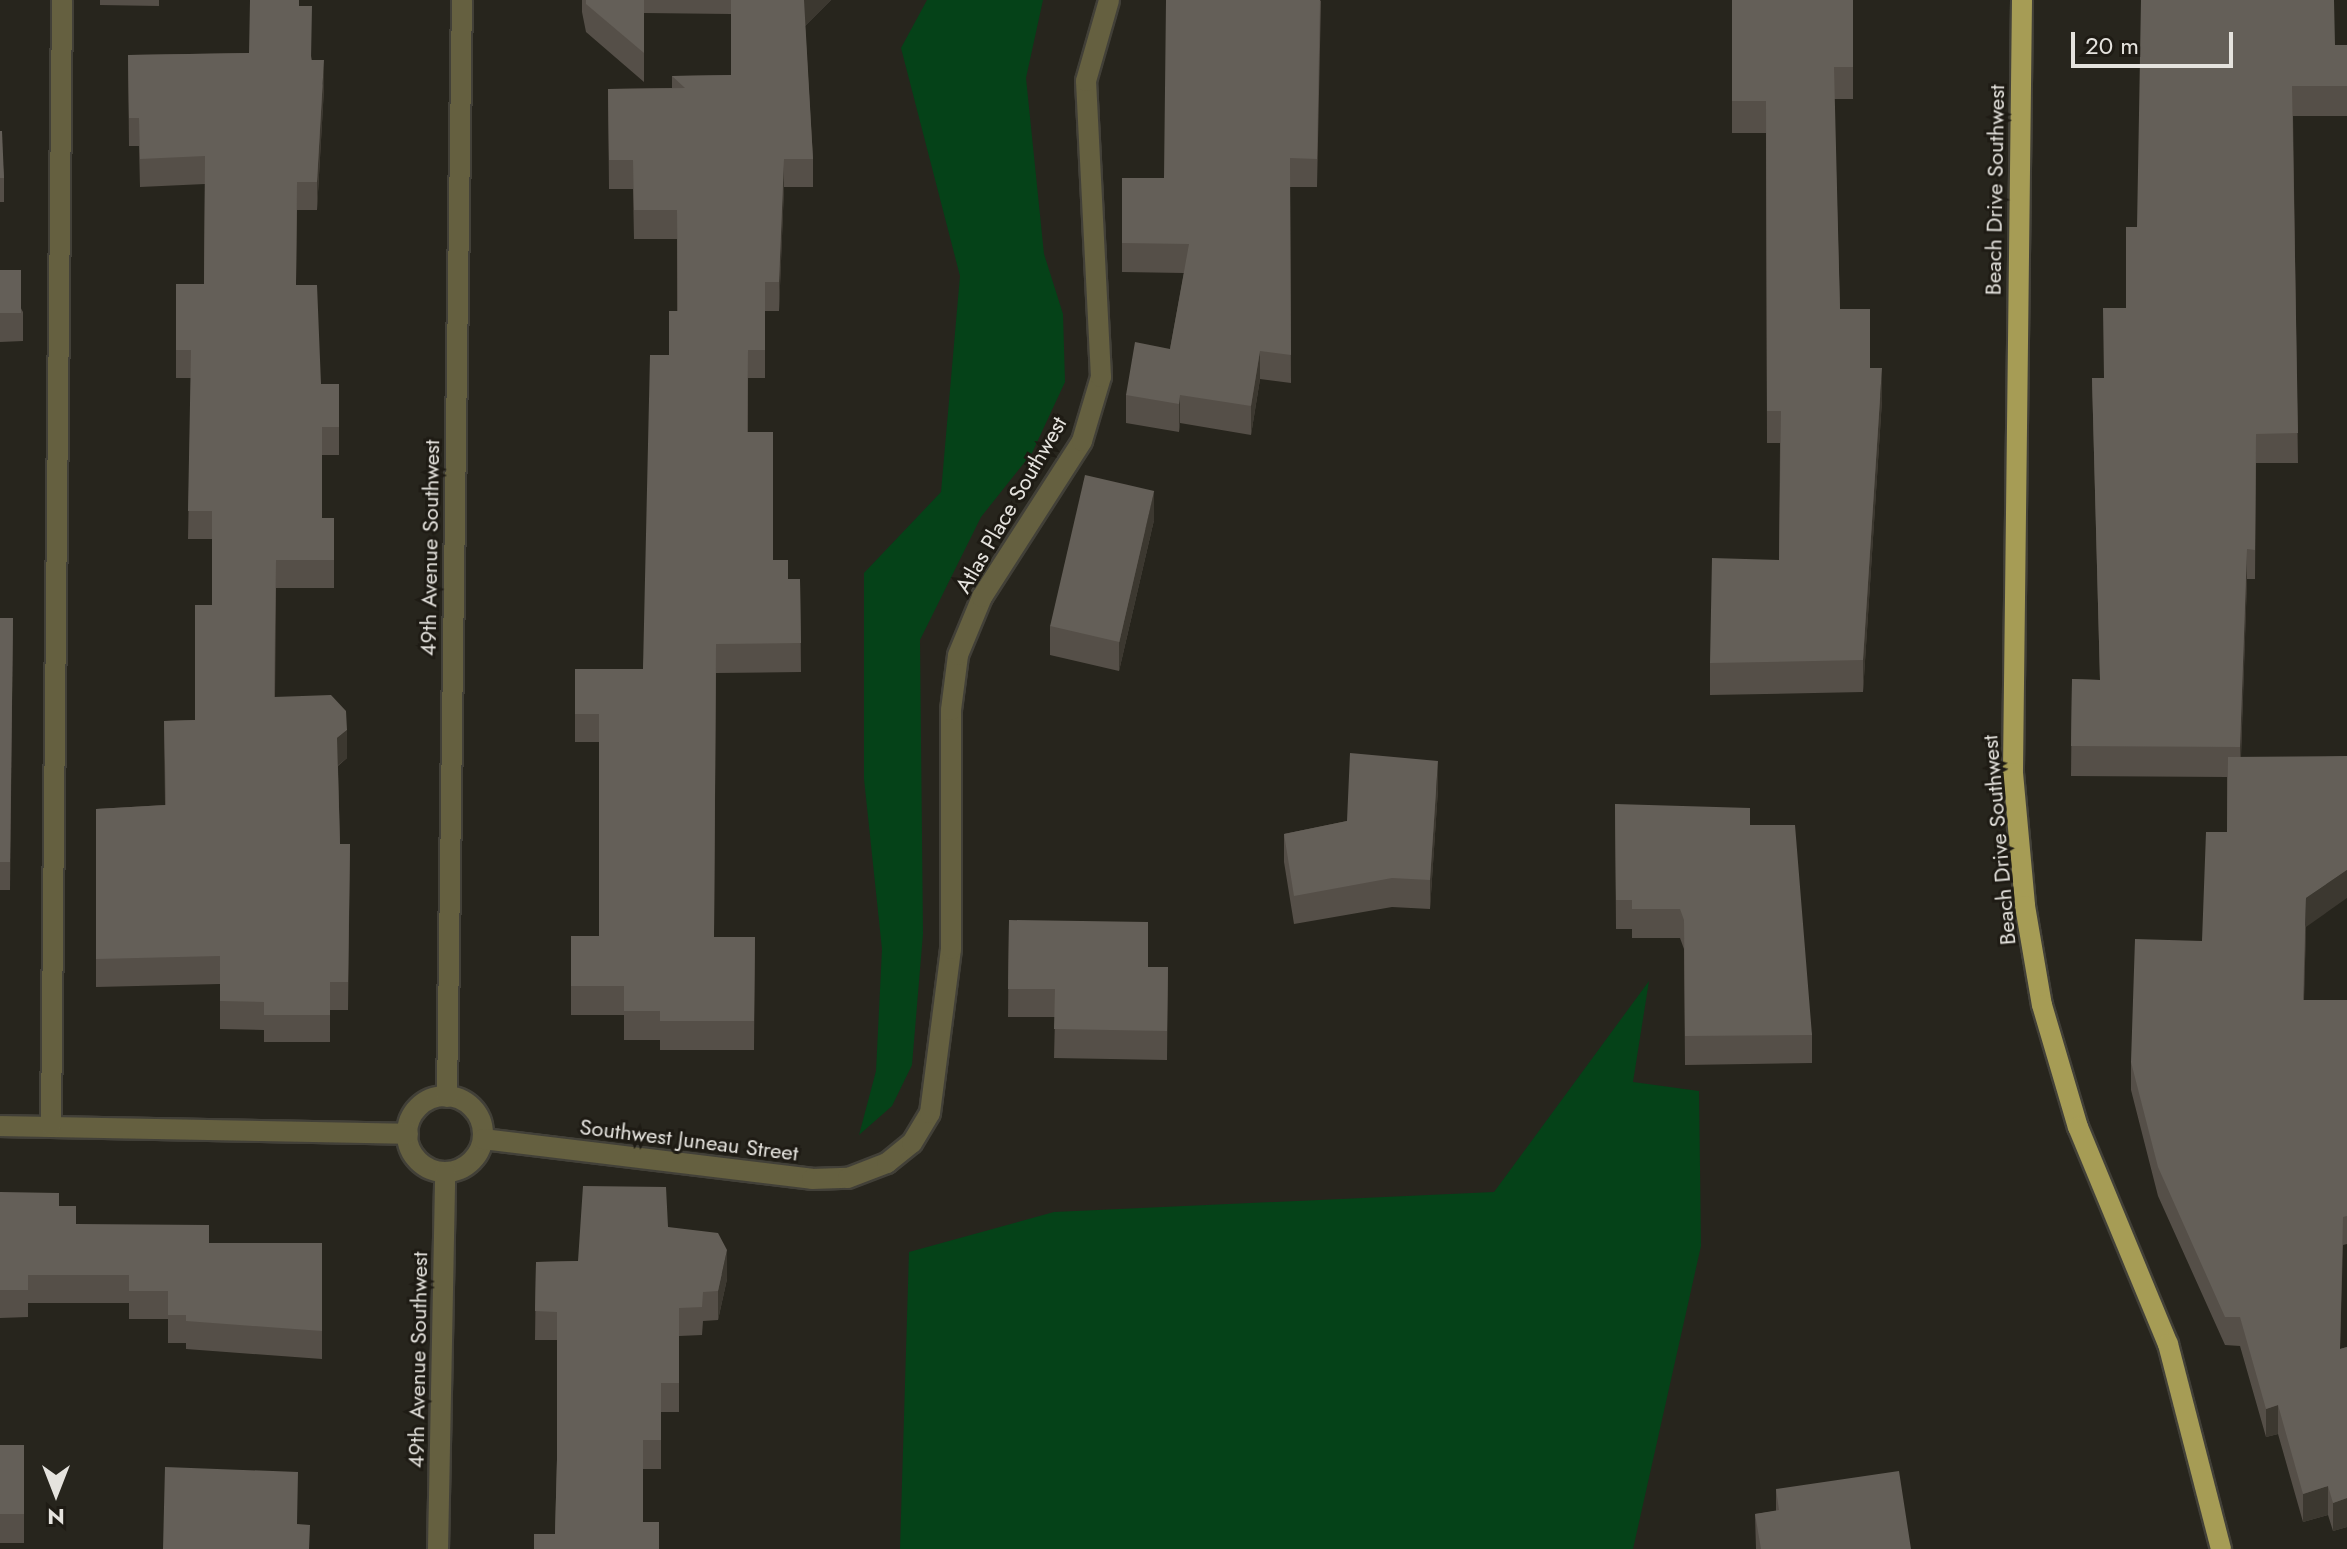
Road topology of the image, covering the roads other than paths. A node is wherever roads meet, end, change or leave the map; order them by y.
1 (62, 0) edge
2 (462, 0) edge
3 (1109, 0) edge
4 (2022, 0) edge
5 (447, 1097) junction
6 (0, 1126) edge
7 (51, 1126) junction
8 (408, 1134) junction
9 (483, 1139) junction
10 (887, 1163) joint
11 (445, 1172) junction
12 (438, 1549) edge
13 (2221, 1549) edge

1 - 7 street
2 - 5 street, 49th Avenue Southwest
3 - 10 street, Atlas Place Southwest
4 - 13 main road, Beach Drive Southwest
5 - 8 street
5 - 9 street
6 - 7 street
7 - 8 street
8 - 11 street
9 - 10 street, Southwest Juneau Street
9 - 11 street
11 - 12 street, 49th Avenue Southwest

